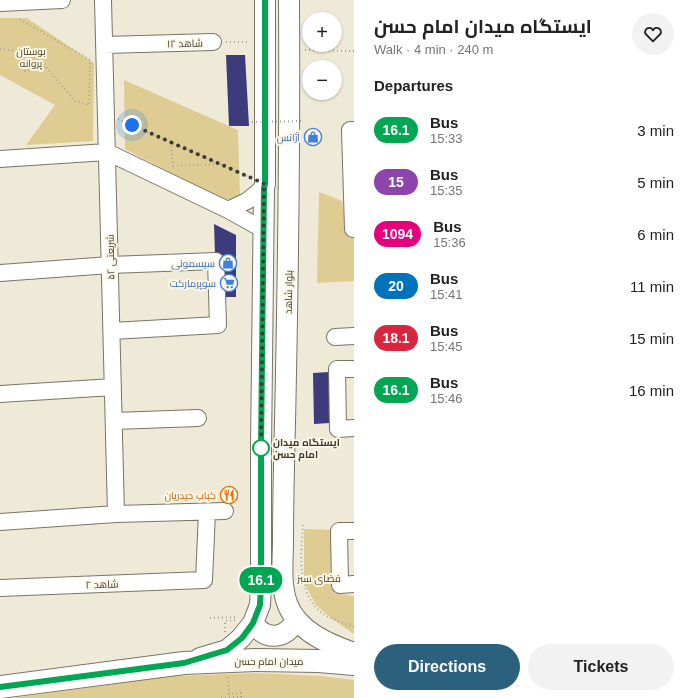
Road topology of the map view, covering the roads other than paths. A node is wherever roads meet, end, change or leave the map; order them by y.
1 (62, 0) edge
2 (103, 0) edge
3 (265, 0) edge
4 (289, 0) edge
5 (0, 4) edge
6 (213, 42) road end
7 (104, 45) junction
8 (354, 130) edge
9 (107, 152) junction
10 (0, 159) edge
11 (264, 186) junction
12 (353, 208) edge
13 (228, 210) junction
14 (353, 228) edge
15 (264, 230) junction
16 (110, 265) junction
17 (0, 273) edge
18 (112, 331) junction
19 (354, 336) edge
20 (336, 337) dead end
21 (354, 369) edge
22 (113, 386) junction
23 (0, 394) edge
24 (198, 418) dead end
25 (114, 421) junction
26 (354, 428) edge
27 (225, 511) dead end
28 (207, 512) junction
29 (116, 514) junction
30 (0, 522) edge
31 (346, 531) edge
32 (347, 584) edge
33 (0, 588) edge
34 (296, 620) junction
35 (253, 623) junction
36 (354, 653) edge
37 (184, 663) junction
38 (354, 664) edge
39 (0, 687) edge

1 - 5 street
2 - 7 street, شریعتی ۵۲
3 - 11 main road
4 - 34 main road, بلوار شاهد
6 - 7 street, شاهد ۱۲
7 - 9 street, شریعتی ۵۲
8 - 12 street
9 - 10 street
9 - 13 street
9 - 16 street, شریعتی ۵۲
11 - 13 street
11 - 15 main road
12 - 14 street
13 - 15 street
15 - 35 main road
16 - 17 street
16 - 18 street, شریعتی ۵۲
16 - 18 street
18 - 22 street, شریعتی ۵۲
19 - 20 street
21 - 26 street
22 - 23 street
22 - 25 street, شریعتی ۵۲
24 - 25 street
25 - 29 street, شریعتی ۵۲
27 - 28 street
28 - 29 street
28 - 33 street, شاهد ۲
29 - 30 street
31 - 32 street
34 - 35 main road
34 - 36 main road
35 - 37 main road
37 - 38 highway, میدان امام حسن
37 - 39 highway, میدان امام حسن

